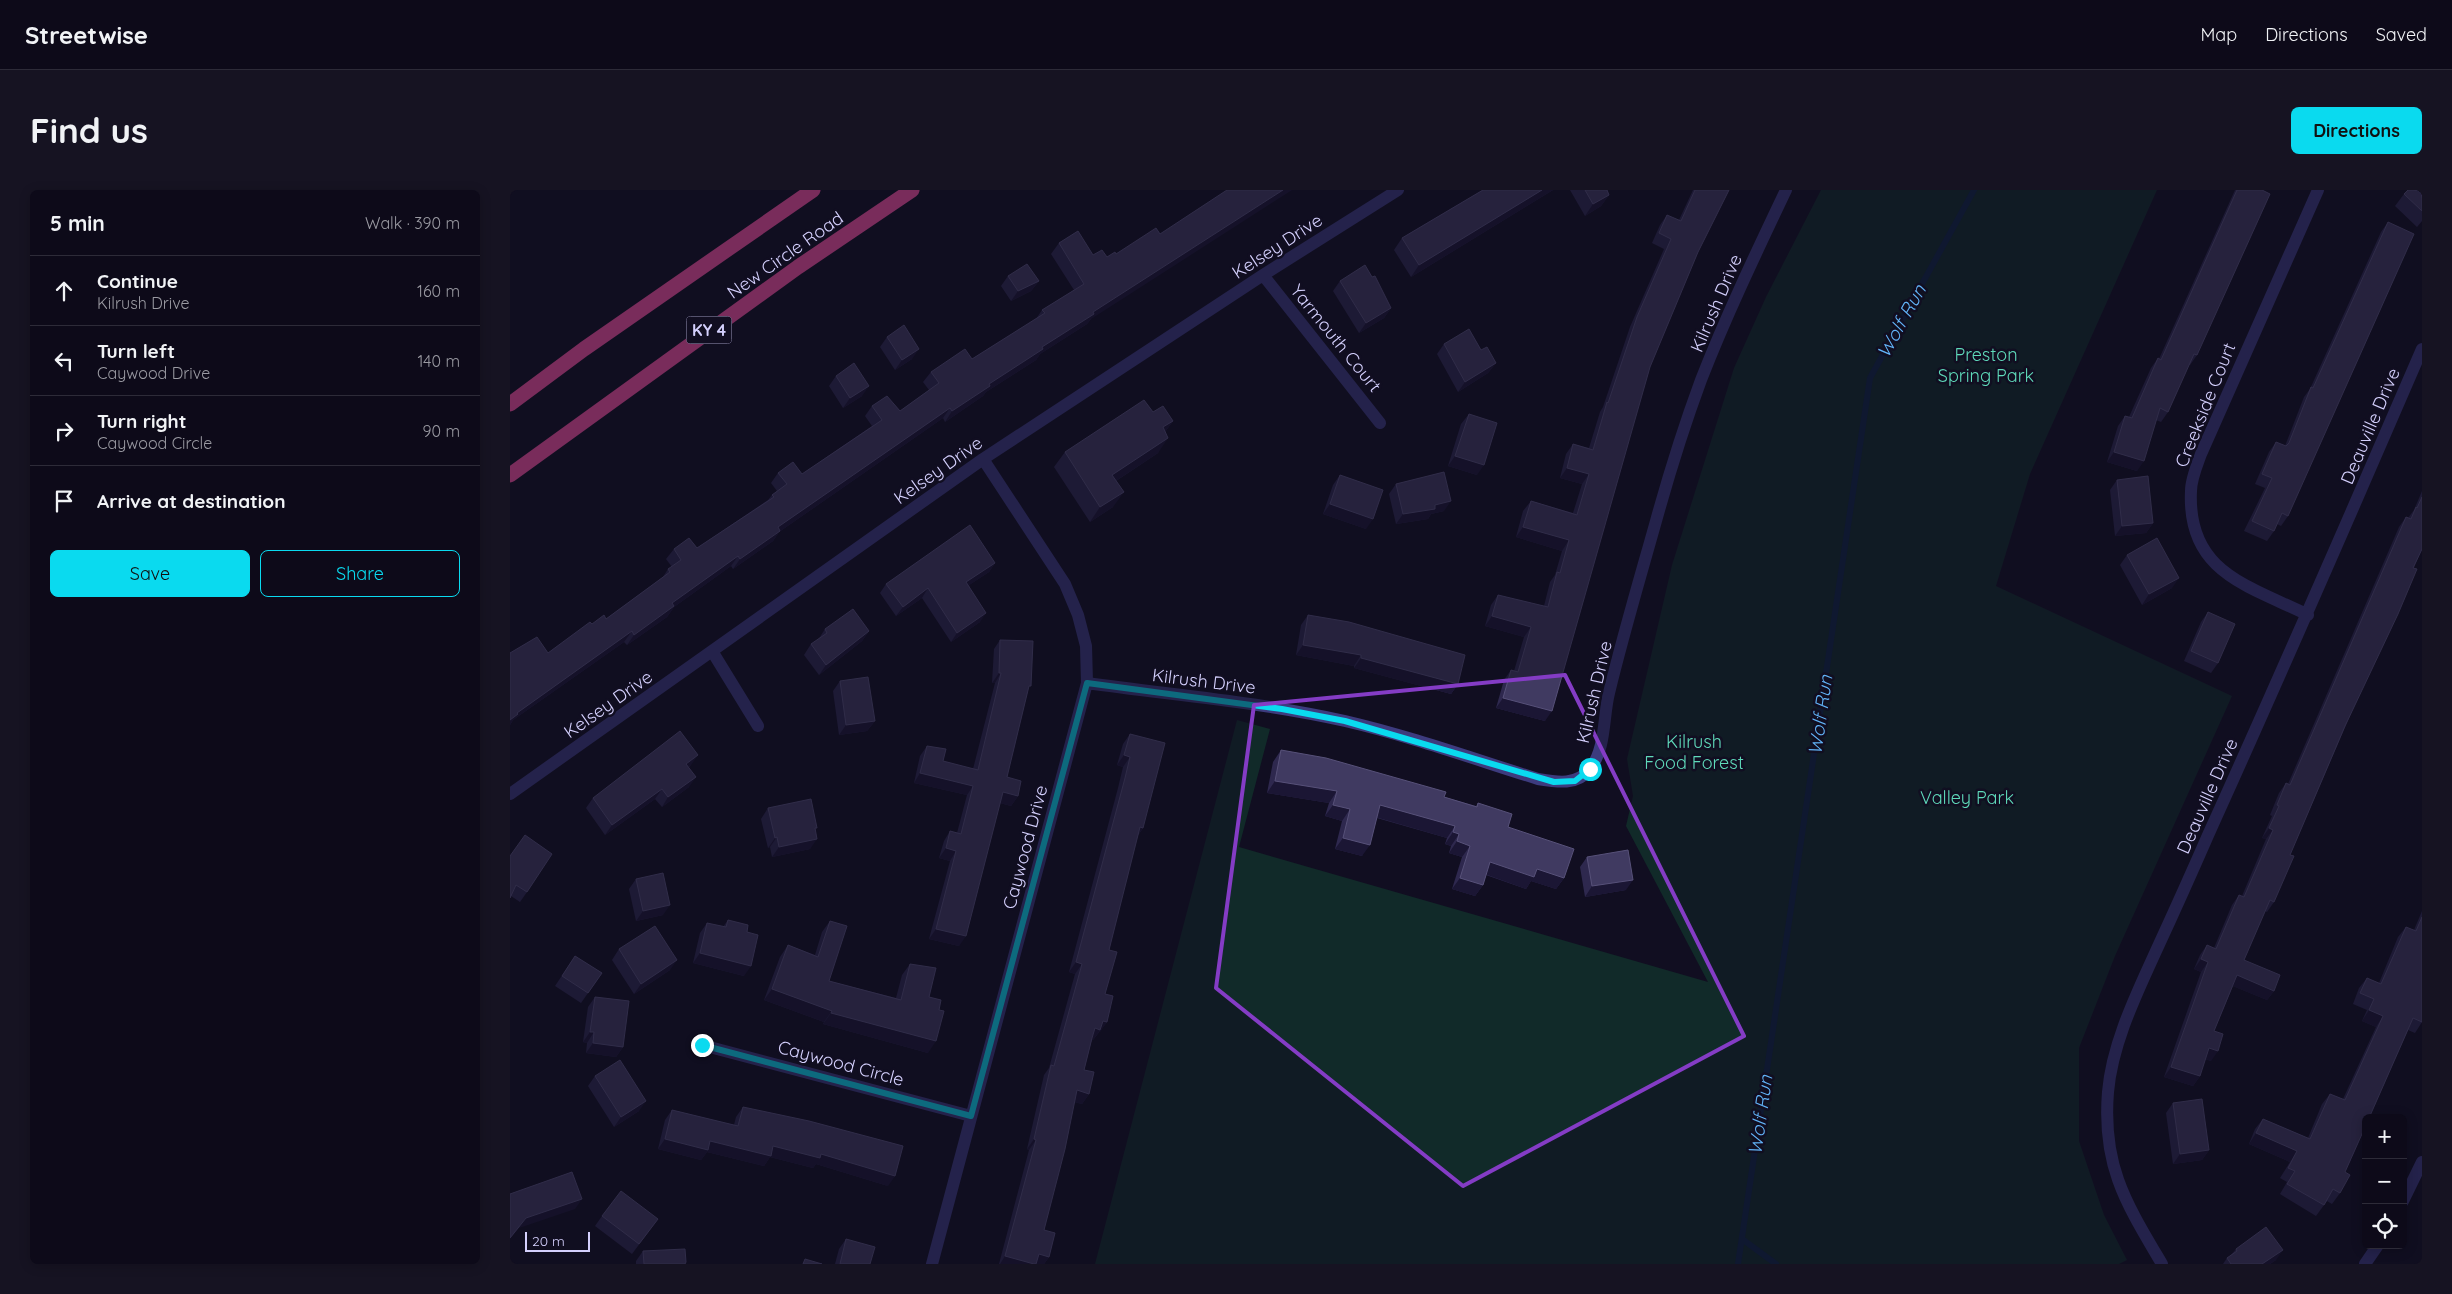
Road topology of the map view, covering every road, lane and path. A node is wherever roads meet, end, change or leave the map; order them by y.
1 (813, 190) edge
2 (912, 190) edge
3 (1398, 190) edge
4 (1786, 190) edge
5 (2318, 190) edge
6 (1263, 275) junction
7 (2422, 349) edge
8 (510, 404) edge
9 (1380, 423) dead end
10 (984, 458) junction
11 (510, 475) edge
12 (2308, 615) junction
13 (712, 651) junction
14 (1087, 683) junction
15 (758, 726) dead end
16 (510, 794) edge
17 (702, 1045) dead end
18 (971, 1116) junction
19 (2422, 1162) edge
20 (2417, 1190) edge
21 (2407, 1198) edge
22 (2375, 1249) edge
23 (932, 1264) edge
24 (2162, 1264) edge
25 (2365, 1264) edge

1 - 8 highway, New Circle Road
2 - 11 highway, New Circle Road / KY 4
3 - 6 street, Kelsey Drive
4 - 14 street, Kilrush Drive
5 - 12 street, Creekside Court
6 - 9 street, Yarmouth Court
6 - 10 street, Kelsey Drive
7 - 12 street, Deauville Drive
10 - 13 street, Kelsey Drive
10 - 14 street, Caywood Drive
12 - 24 street, Deauville Drive
13 - 15 street
13 - 16 street, Kelsey Drive
14 - 18 street, Caywood Drive
17 - 18 street, Caywood Circle
18 - 23 street, Caywood Drive
19 - 20 street
20 - 21 street
22 - 25 street

